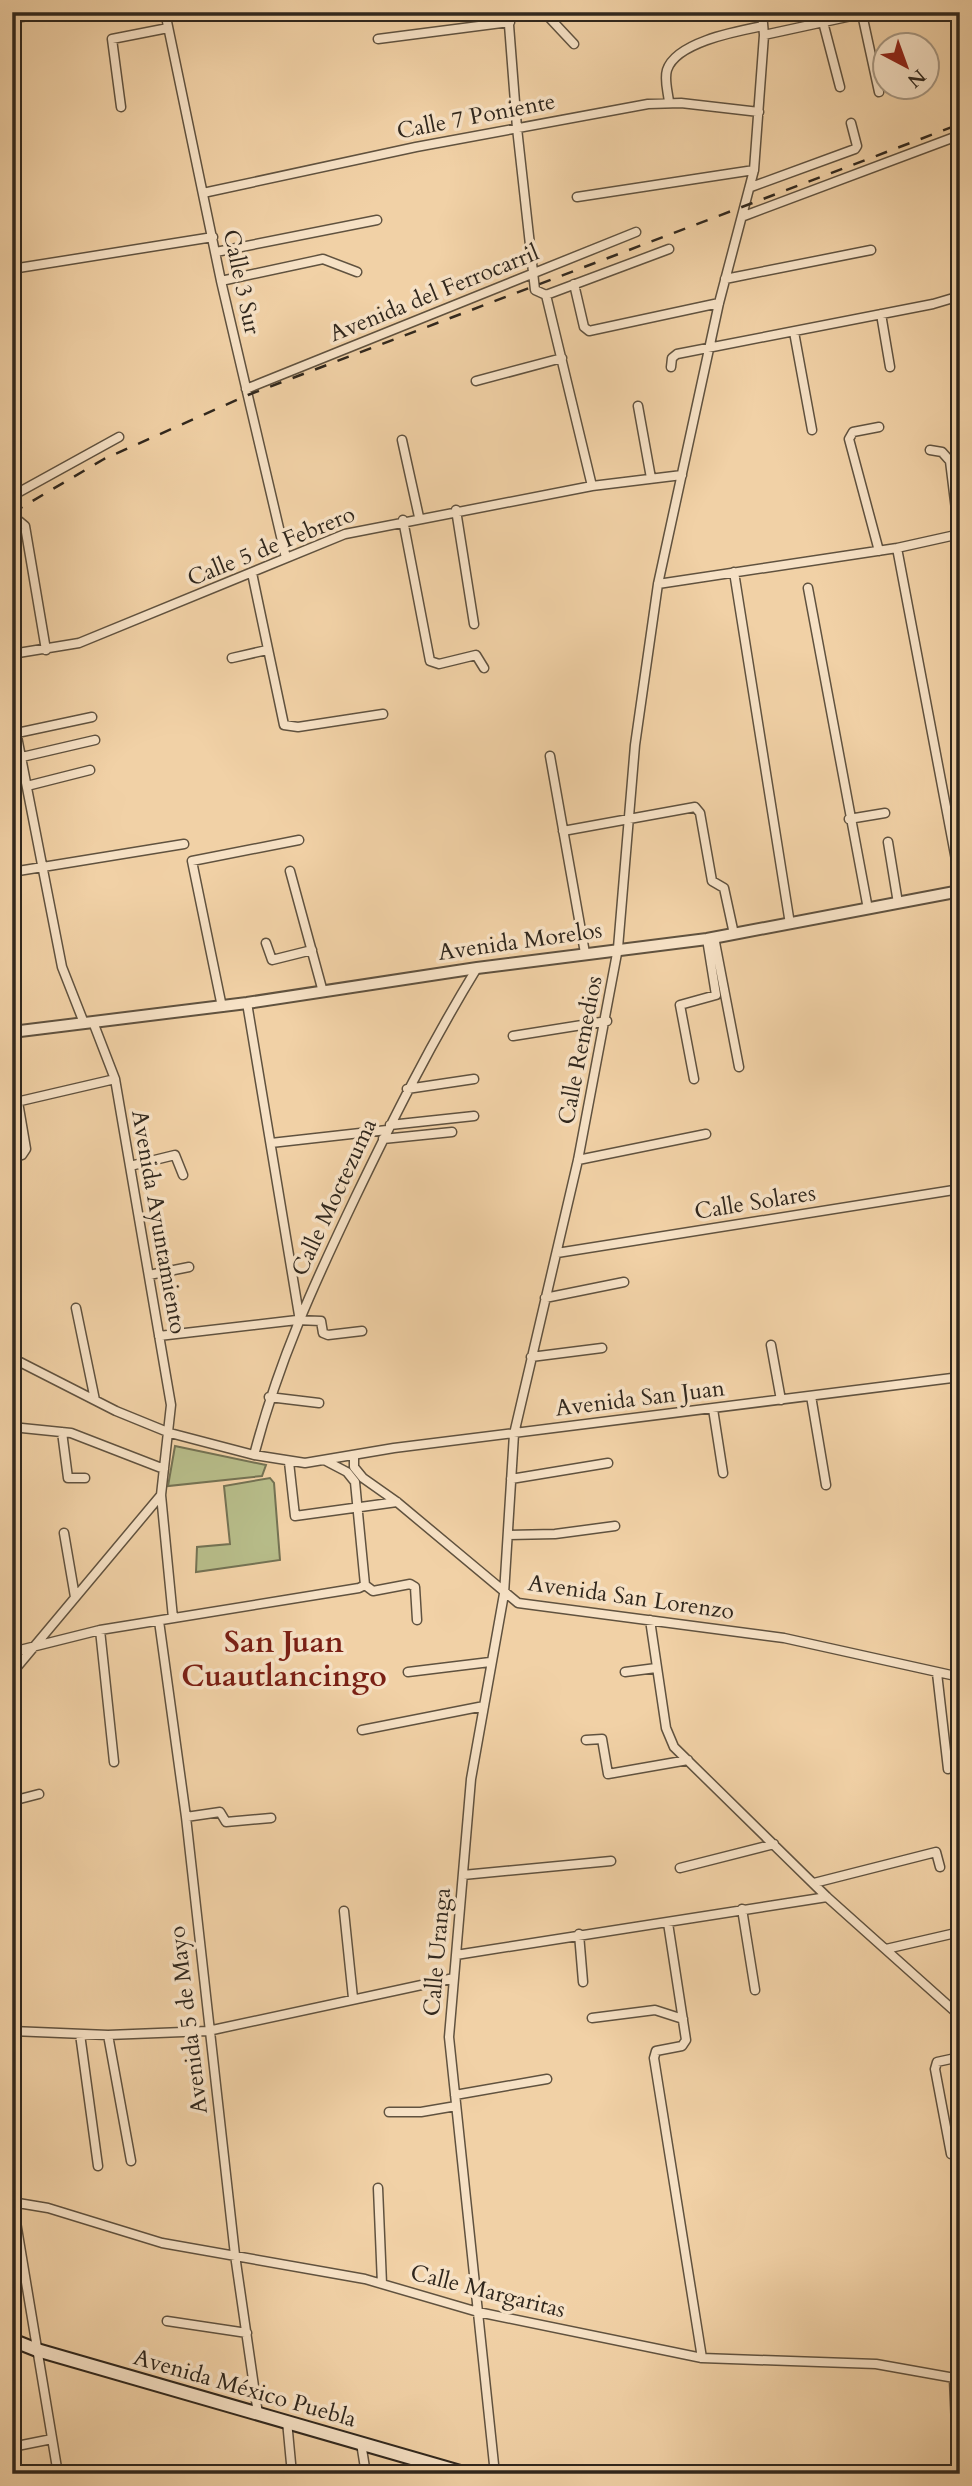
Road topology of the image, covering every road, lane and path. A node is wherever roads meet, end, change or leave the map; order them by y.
1 (64, 12) edge
2 (165, 12) edge
3 (508, 12) edge
4 (544, 12) edge
5 (762, 12) edge
6 (859, 13) edge
7 (12, 18) edge
8 (827, 18) edge
9 (510, 22) junction
10 (168, 28) junction
11 (764, 31) junction
12 (378, 39) dead end
13 (575, 44) dead end
14 (870, 56) edge
15 (839, 87) dead end
16 (669, 103) junction
17 (121, 107) dead end
18 (759, 112) junction
19 (851, 123) dead end
20 (517, 128) junction
21 (960, 135) edge
22 (754, 170) junction
23 (751, 187) junction
24 (203, 193) junction
25 (577, 197) dead end
26 (744, 216) junction
27 (377, 220) dead end
28 (636, 232) dead end
29 (213, 237) junction
30 (669, 249) dead end
31 (871, 250) dead end
32 (216, 252) junction
33 (12, 269) edge
34 (357, 272) dead end
35 (534, 275) junction
36 (725, 279) junction
37 (221, 281) junction
38 (574, 284) junction
39 (546, 295) junction
40 (960, 296) edge
41 (719, 303) junction
42 (881, 314) junction
43 (794, 332) junction
44 (710, 348) junction
45 (562, 358) junction
46 (671, 367) dead end
47 (890, 367) dead end
48 (476, 381) dead end
49 (246, 389) junction
50 (638, 406) dead end
51 (879, 427) dead end
52 (812, 430) dead end
53 (119, 437) dead end
54 (402, 440) dead end
55 (930, 450) dead end
56 (682, 475) junction
57 (651, 478) junction
58 (592, 486) junction
59 (13, 494) edge
60 (456, 510) junction
61 (419, 517) junction
62 (403, 520) junction
63 (12, 523) edge
64 (959, 534) edge
65 (897, 548) junction
66 (879, 551) junction
67 (286, 558) junction
68 (734, 572) junction
69 (252, 573) junction
70 (658, 584) junction
71 (808, 587) dead end
72 (474, 624) dead end
73 (47, 650) junction
74 (267, 650) junction
75 (12, 654) edge
76 (232, 658) dead end
77 (484, 668) dead end
78 (12, 711) edge
79 (383, 714) dead end
80 (92, 717) dead end
81 (17, 733) junction
82 (95, 740) dead end
83 (550, 756) dead end
84 (22, 757) junction
85 (90, 770) dead end
86 (27, 786) junction
87 (885, 813) dead end
88 (629, 819) junction
89 (849, 819) junction
90 (563, 831) junction
91 (299, 840) dead end
92 (888, 842) dead end
93 (184, 844) dead end
94 (43, 867) junction
95 (290, 871) dead end
96 (12, 872) edge
97 (960, 881) edge
98 (960, 891) edge
99 (898, 903) junction
100 (868, 909) junction
101 (790, 923) junction
102 (734, 934) junction
103 (711, 938) junction
104 (266, 943) dead end
105 (618, 948) junction
106 (312, 950) junction
107 (585, 953) junction
108 (477, 968) junction
109 (323, 992) junction
110 (247, 1003) junction
111 (222, 1007) junction
112 (607, 1021) junction
113 (88, 1023) junction
114 (12, 1032) edge
115 (513, 1036) dead end
116 (739, 1067) dead end
117 (115, 1079) junction
118 (474, 1079) dead end
119 (694, 1079) dead end
120 (407, 1089) junction
121 (15, 1103) edge
122 (474, 1116) dead end
123 (388, 1128) junction
124 (452, 1132) dead end
125 (706, 1134) dead end
126 (383, 1139) junction
127 (271, 1143) junction
128 (12, 1158) edge
129 (578, 1160) junction
130 (130, 1166) junction
131 (183, 1175) dead end
132 (960, 1189) edge
133 (557, 1252) junction
134 (189, 1267) dead end
135 (149, 1275) junction
136 (624, 1282) dead end
137 (545, 1298) junction
138 (76, 1308) dead end
139 (298, 1318) junction
140 (362, 1332) dead end
141 (159, 1336) junction
142 (771, 1345) dead end
143 (602, 1348) dead end
144 (12, 1357) edge
145 (531, 1357) junction
146 (960, 1377) edge
147 (811, 1396) junction
148 (269, 1398) junction
149 (95, 1400) junction
150 (780, 1400) junction
151 (319, 1403) dead end
152 (713, 1409) junction
153 (12, 1427) edge
154 (62, 1432) junction
155 (170, 1433) junction
156 (514, 1434) junction
157 (254, 1455) junction
158 (354, 1455) junction
159 (326, 1461) junction
160 (289, 1462) junction
161 (608, 1463) dead end
162 (164, 1469) junction
163 (723, 1473) dead end
164 (85, 1478) dead end
165 (511, 1479) junction
166 (825, 1485) dead end
167 (161, 1495) junction
168 (397, 1502) junction
169 (357, 1508) junction
170 (615, 1526) dead end
171 (64, 1533) dead end
172 (508, 1535) junction
173 (365, 1585) junction
174 (504, 1594) junction
175 (75, 1597) junction
176 (173, 1618) junction
177 (159, 1620) junction
178 (417, 1620) dead end
179 (650, 1620) junction
180 (100, 1630) junction
181 (36, 1645) junction
182 (12, 1652) edge
183 (490, 1662) junction
184 (656, 1668) junction
185 (408, 1672) dead end
186 (625, 1672) dead end
187 (12, 1673) edge
188 (937, 1673) junction
189 (960, 1677) edge
190 (484, 1706) junction
191 (362, 1730) dead end
192 (586, 1740) dead end
193 (688, 1760) junction
194 (114, 1762) dead end
195 (948, 1769) dead end
196 (39, 1794) dead end
197 (12, 1801) edge
198 (186, 1816) junction
199 (271, 1818) dead end
200 (774, 1844) junction
201 (611, 1861) dead end
202 (940, 1867) dead end
203 (680, 1868) dead end
204 (463, 1875) junction
205 (814, 1883) junction
206 (827, 1897) junction
207 (742, 1909) junction
208 (344, 1911) dead end
209 (668, 1923) junction
210 (960, 1932) edge
211 (579, 1934) junction
212 (886, 1949) junction
213 (456, 1955) junction
214 (454, 1978) junction
215 (583, 1982) dead end
216 (755, 1990) dead end
217 (353, 1998) junction
218 (960, 2016) edge
219 (592, 2018) dead end
220 (683, 2020) junction
221 (12, 2031) edge
222 (208, 2031) junction
223 (80, 2034) junction
224 (108, 2035) junction
225 (960, 2057) edge
226 (547, 2079) dead end
227 (455, 2095) junction
228 (456, 2106) junction
229 (388, 2112) dead end
230 (951, 2154) dead end
231 (131, 2161) dead end
232 (98, 2166) dead end
233 (378, 2188) dead end
234 (12, 2201) edge
235 (234, 2255) junction
236 (382, 2284) junction
237 (478, 2312) junction
238 (167, 2321) dead end
239 (247, 2333) junction
240 (12, 2340) edge
241 (37, 2350) junction
242 (702, 2358) junction
243 (957, 2379) edge
244 (258, 2414) junction
245 (287, 2421) junction
246 (51, 2439) junction
247 (361, 2443) junction
248 (12, 2447) edge
249 (58, 2474) edge
250 (292, 2474) edge
251 (366, 2474) edge
252 (467, 2474) edge
253 (495, 2474) edge
254 (957, 2474) edge

1 - 7 street
2 - 10 street, Calle 3 Sur
3 - 9 street
4 - 13 street
5 - 11 street, Calle Remedios
6 - 8 street
6 - 14 street
8 - 11 street
8 - 15 street
9 - 12 street
9 - 20 street
10 - 17 street
10 - 24 street, Calle 3 Sur
11 - 16 street
11 - 18 street, Calle Remedios
16 - 18 street, Calle 7 Poniente
16 - 20 street, Calle 7 Poniente
18 - 22 street, Calle Remedios
19 - 23 street
20 - 24 street, Calle 7 Poniente
20 - 35 street
21 - 26 street
22 - 23 street, Calle Remedios
22 - 25 street
23 - 26 street, Calle Remedios
24 - 29 street, Calle 3 Sur
26 - 36 street, Calle Remedios
27 - 32 street
28 - 35 street, Avenida del Ferrocarril
29 - 32 street, Calle 3 Sur
29 - 33 street
30 - 38 street
31 - 36 street
32 - 37 street, Calle 3 Sur
34 - 37 street
35 - 39 street
35 - 49 street, Avenida del Ferrocarril
36 - 41 street, Calle Remedios
37 - 49 street, Calle 3 Sur
38 - 39 street
38 - 41 street
39 - 45 street
40 - 42 street
41 - 44 street, Calle Remedios
42 - 43 street
42 - 47 street
43 - 44 street
43 - 52 street
44 - 46 street
44 - 56 street, Calle Remedios
45 - 48 street
45 - 58 street
49 - 67 street, Calle 3 Sur
50 - 57 street
51 - 66 street
53 - 59 street
54 - 61 street
55 - 64 street
56 - 57 street, Calle 5 de Febrero
56 - 70 street, Calle Remedios
57 - 58 street, Calle 5 de Febrero
58 - 60 street, Calle 5 de Febrero
60 - 61 street, Calle 5 de Febrero
60 - 72 street
61 - 62 street, Calle 5 de Febrero
62 - 67 street, Calle 5 de Febrero
62 - 77 street
63 - 73 street
64 - 65 street
65 - 66 street
65 - 97 street
66 - 68 street
67 - 69 street, Calle 5 de Febrero
68 - 70 street
68 - 101 street
69 - 73 street, Calle 5 de Febrero
69 - 74 street
70 - 88 street, Calle Remedios
71 - 89 street
73 - 75 street, Calle 5 de Febrero
74 - 76 street
74 - 79 street
78 - 81 street, Avenida Ayuntamiento
80 - 81 street
81 - 84 street, Avenida Ayuntamiento
82 - 84 street
83 - 90 street
84 - 86 street, Avenida Ayuntamiento
85 - 86 street
86 - 94 street, Avenida Ayuntamiento
87 - 89 street
88 - 90 street
88 - 102 street
88 - 105 street, Calle Remedios
89 - 100 street
90 - 107 street
91 - 111 street
92 - 99 street
93 - 94 street
94 - 96 street
94 - 113 street, Avenida Ayuntamiento
95 - 106 street
98 - 99 street, Avenida Morelos
99 - 100 street, Avenida Morelos
100 - 101 street, Avenida Morelos
101 - 102 street, Avenida Morelos
102 - 103 street, Avenida Morelos
103 - 105 street, Avenida Morelos
103 - 116 street
103 - 119 street
104 - 106 street
105 - 107 street, Avenida Morelos
105 - 112 street, Calle Remedios
106 - 109 street
107 - 108 street, Avenida Morelos
108 - 109 street, Avenida Morelos
108 - 120 street, Calle Moctezuma
109 - 110 street, Avenida Morelos
110 - 111 street, Avenida Morelos
110 - 127 street
111 - 113 street, Avenida Morelos
112 - 115 street
112 - 129 street, Calle Remedios
113 - 114 street, Avenida Morelos
113 - 117 street, Avenida Ayuntamiento
117 - 121 street
117 - 130 street, Avenida Ayuntamiento
118 - 120 street
120 - 123 street, Calle Moctezuma
121 - 128 street
122 - 123 street
123 - 126 street, Calle Moctezuma
123 - 127 street
124 - 126 street
125 - 129 street
126 - 139 street, Calle Moctezuma
127 - 139 street
129 - 133 street, Calle Remedios
130 - 131 street
130 - 135 street, Avenida Ayuntamiento
132 - 133 street, Calle Solares
133 - 137 street, Calle Remedios
134 - 135 street
135 - 141 street, Avenida Ayuntamiento
136 - 137 street
137 - 145 street, Calle Remedios
138 - 149 street
139 - 140 street
139 - 141 street
139 - 148 street, Calle Moctezuma
141 - 155 street, Avenida Ayuntamiento
142 - 150 street
143 - 145 street
144 - 149 street, Avenida San Juan
145 - 156 street, Calle Remedios
146 - 147 street, Avenida San Juan
147 - 150 street, Avenida San Juan
147 - 166 street
148 - 151 street
148 - 157 street, Calle Moctezuma
149 - 155 street, Avenida San Juan
150 - 152 street, Avenida San Juan
152 - 156 street, Avenida San Juan
152 - 163 street
153 - 154 street
154 - 162 street
154 - 164 street
155 - 157 street, Avenida San Juan
155 - 162 street, Avenida Ayuntamiento
156 - 158 street, Avenida San Juan
156 - 165 street, Calle Uranga
157 - 160 street, Avenida San Juan
158 - 159 street, Avenida San Juan
158 - 168 street, Avenida San Lorenzo
159 - 160 street, Avenida San Juan
159 - 169 street
160 - 169 street
161 - 165 street
162 - 167 street, Avenida Ayuntamiento
165 - 172 street, Calle Uranga
167 - 175 street
167 - 176 street, Avenida Ayuntamiento
168 - 169 street
168 - 174 street, Avenida San Lorenzo
169 - 173 street
170 - 172 street
171 - 175 street
172 - 174 street, Calle Uranga
173 - 176 street
173 - 178 street
174 - 179 street, Avenida San Lorenzo
174 - 183 street, Calle Uranga
175 - 181 street
176 - 177 street
177 - 180 street
177 - 198 street, Avenida 5 de Mayo
179 - 184 street
179 - 188 street, Avenida San Lorenzo
180 - 181 street
180 - 194 street
181 - 182 street
181 - 187 street
183 - 185 street
183 - 190 street, Calle Uranga
184 - 186 street
184 - 193 street
188 - 189 street, Avenida San Lorenzo
188 - 195 street
190 - 191 street
190 - 204 street, Calle Uranga
192 - 193 street
193 - 200 street
196 - 197 street
198 - 199 street
198 - 222 street, Avenida 5 de Mayo
200 - 203 street
200 - 205 street
201 - 204 street
202 - 205 street
204 - 213 street, Calle Uranga
205 - 206 street
206 - 207 street
206 - 212 street
207 - 209 street
207 - 216 street
208 - 217 street
209 - 211 street
209 - 220 street
210 - 212 street
211 - 213 street
211 - 215 street
212 - 218 street
213 - 214 street, Calle Uranga
214 - 217 street
214 - 227 street, Calle Uranga
217 - 222 street
219 - 220 street
220 - 242 street
221 - 223 street
222 - 224 street
222 - 235 street, Avenida 5 de Mayo
223 - 224 street
223 - 232 street
224 - 231 street
225 - 230 street
226 - 227 street
227 - 228 street, Calle Uranga
228 - 229 street
228 - 237 street, Calle Uranga
233 - 236 street
234 - 235 street, Calle Margaritas
234 - 241 street
235 - 236 street, Calle Margaritas
235 - 239 street, Avenida 5 de Mayo
236 - 237 street, Calle Margaritas
237 - 242 street, Calle Margaritas
237 - 253 street, Calle Uranga
238 - 239 street
239 - 244 street, Avenida 5 de Mayo
240 - 241 main road, Avenida México Puebla
241 - 244 main road, Avenida México Puebla
241 - 246 street
242 - 243 street, Calle Margaritas
243 - 254 street
244 - 245 main road, Avenida México Puebla
245 - 247 main road, Avenida México Puebla
245 - 250 street
246 - 248 street
246 - 249 street
247 - 251 street
247 - 252 main road, Avenida México Puebla

